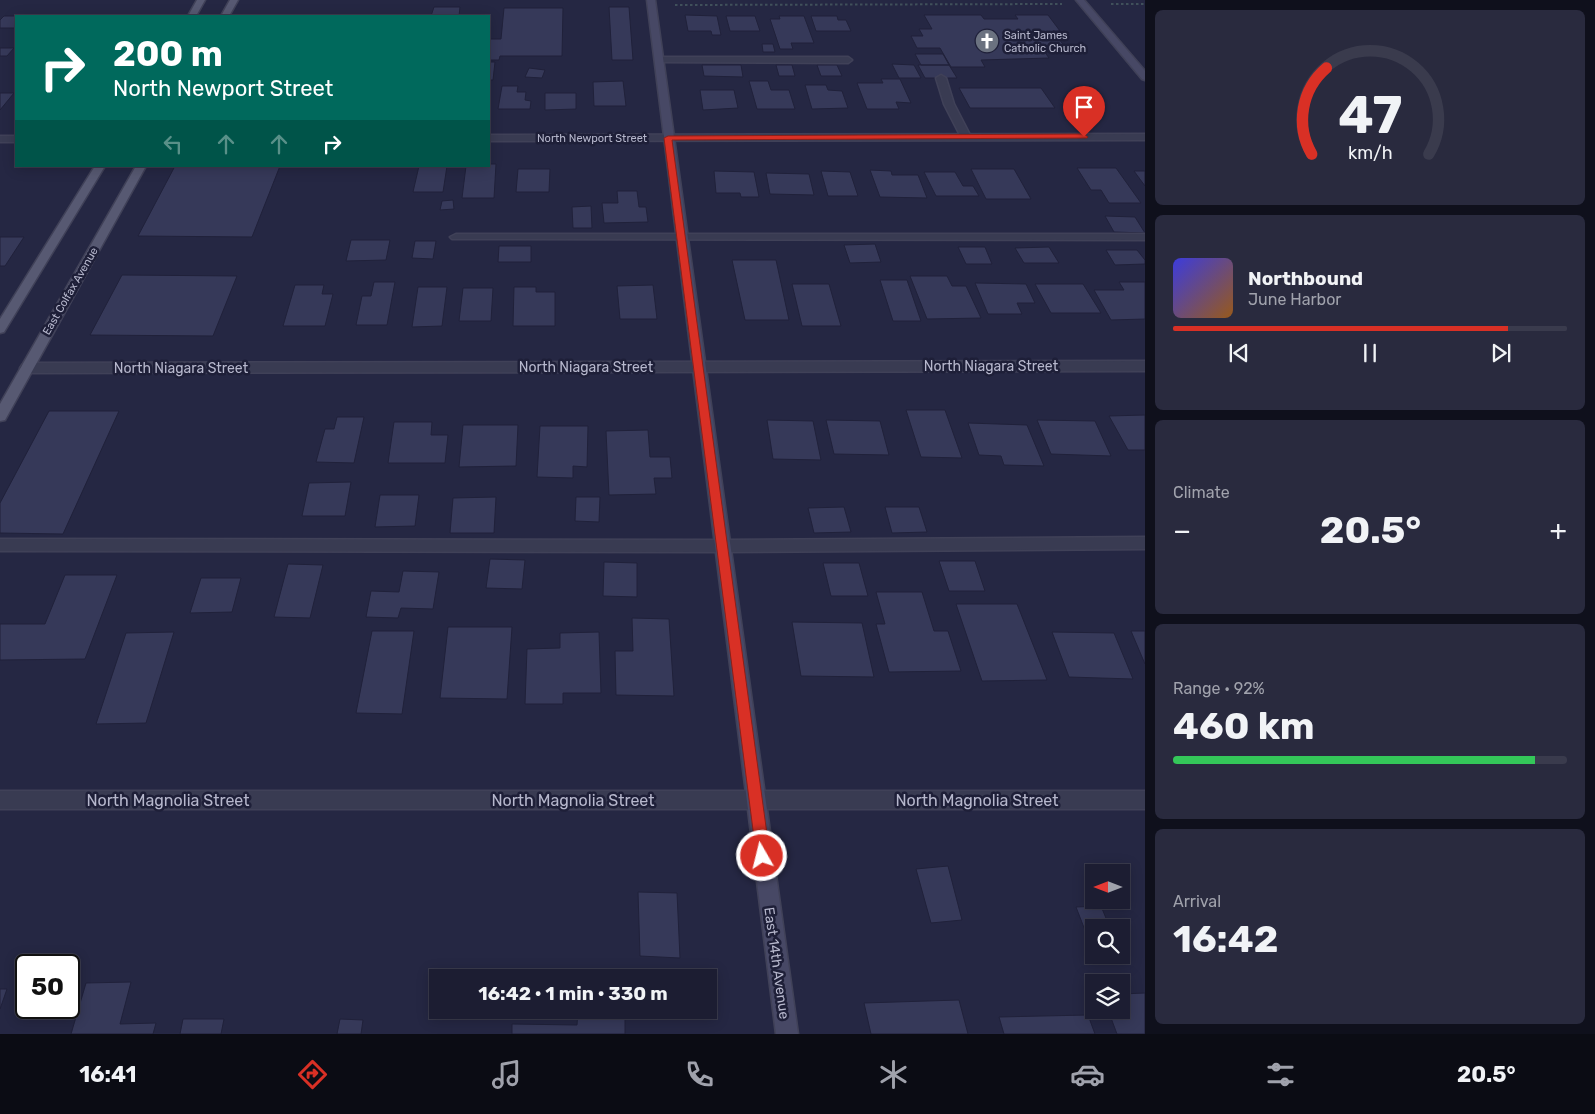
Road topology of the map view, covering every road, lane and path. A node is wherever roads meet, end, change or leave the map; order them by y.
1 (202, 0) edge
2 (234, 0) edge
3 (651, 0) edge
4 (1080, 0) edge
5 (1054, 4) dead end
6 (675, 5) dead end
7 (193, 15) edge
8 (226, 15) edge
9 (659, 60) junction
10 (848, 60) dead end
11 (1145, 77) edge
12 (941, 78) dead end
13 (966, 137) junction
14 (1145, 137) edge
15 (490, 138) edge
16 (668, 138) junction
17 (0, 139) edge
18 (15, 139) edge
19 (99, 167) edge
20 (140, 167) edge
21 (456, 237) dead end
22 (1145, 237) edge
23 (681, 238) junction
24 (0, 329) edge
25 (1145, 366) edge
26 (699, 367) junction
27 (27, 368) junction
28 (0, 416) edge
29 (1145, 544) edge
30 (0, 545) edge
31 (723, 546) junction
32 (0, 800) edge
33 (754, 800) junction
34 (1145, 800) edge
35 (787, 1034) edge

1 - 7 main road
2 - 8 main road
3 - 9 main road, East 14th Avenue
4 - 11 main road
5 - 6 path
9 - 10 street
9 - 16 main road, East 14th Avenue
12 - 13 street
13 - 14 street, North Newport Street
13 - 16 street, North Newport Street
15 - 16 street, North Newport Street
16 - 23 main road, East 14th Avenue
17 - 18 street
19 - 24 main road
20 - 27 main road, East Colfax Avenue
21 - 23 street
22 - 23 street
23 - 26 main road, East 14th Avenue
25 - 26 street, North Niagara Street
26 - 27 street, North Niagara Street
26 - 31 main road, East 14th Avenue
27 - 28 main road, East Colfax Avenue
29 - 31 street
30 - 31 street
31 - 33 main road, East 14th Avenue
32 - 33 street, North Magnolia Street
33 - 34 street, North Magnolia Street
33 - 35 main road, East 14th Avenue

